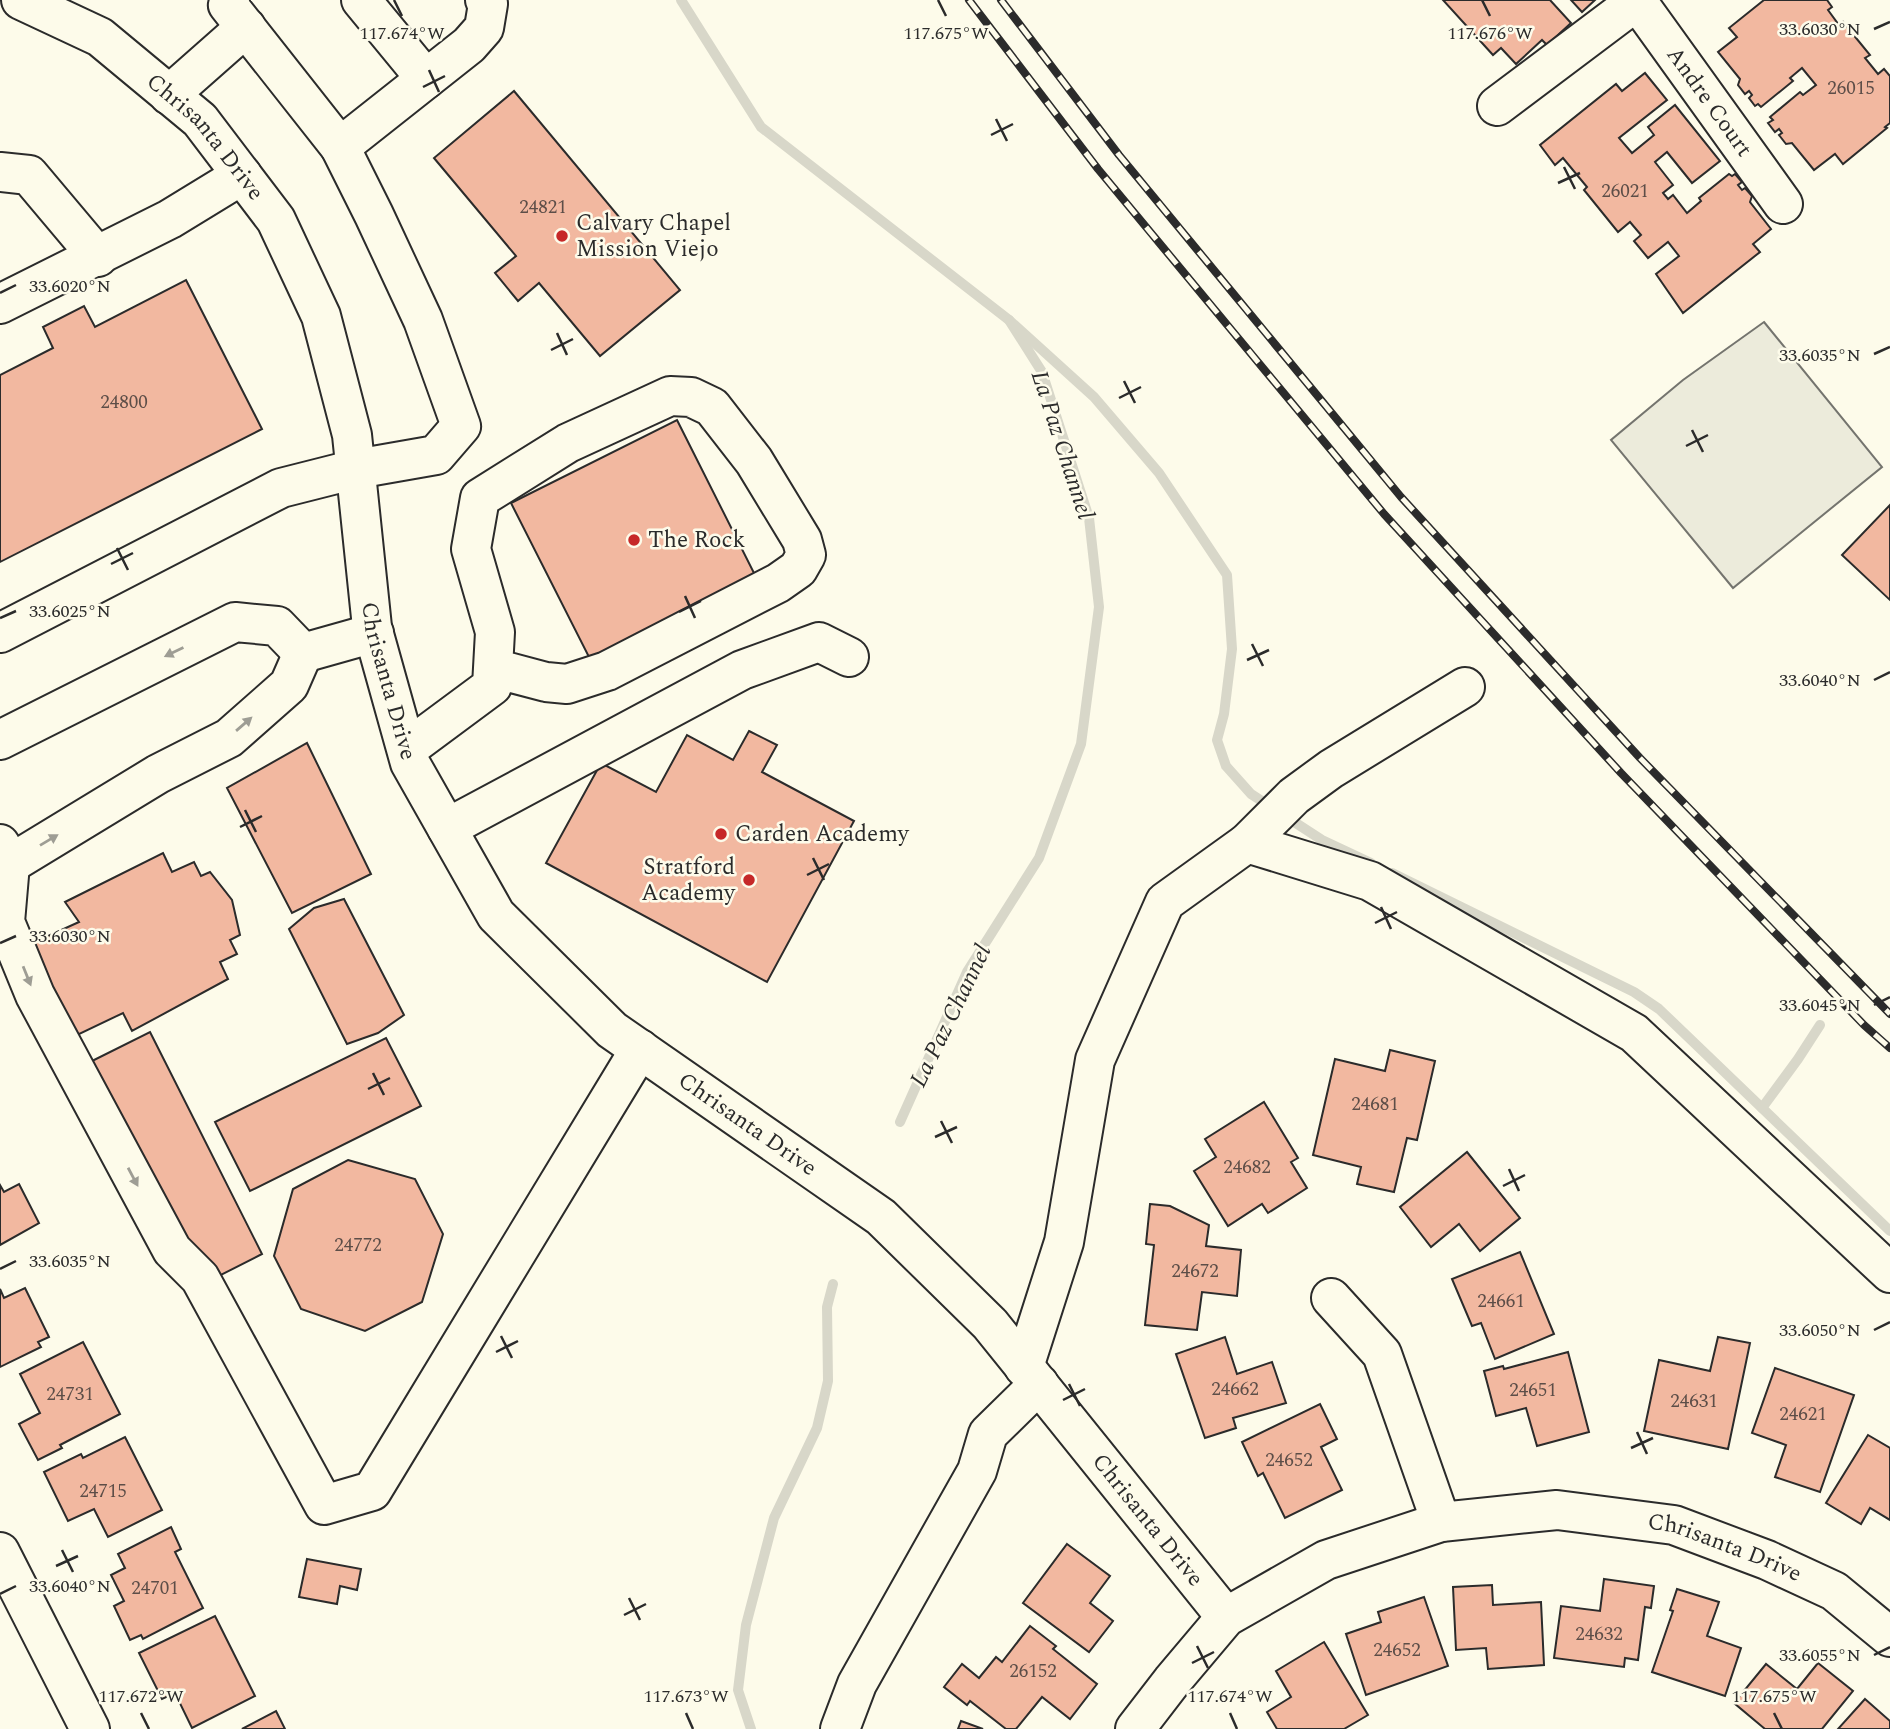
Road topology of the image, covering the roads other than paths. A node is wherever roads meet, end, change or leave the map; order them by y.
1 (20, 0) edge
2 (361, 0) edge
3 (485, 0) edge
4 (1637, 0) edge
5 (238, 14) edge
6 (426, 79) junction
7 (169, 95) junction
8 (1497, 106) dead end
9 (340, 147) junction
10 (0, 173) edge
11 (243, 176) junction
12 (1783, 204) dead end
13 (98, 257) junction
14 (0, 304) edge
15 (356, 469) junction
16 (0, 633) edge
17 (374, 633) junction
18 (303, 653) junction
19 (849, 657) dead end
20 (493, 668) junction
21 (1465, 687) dead end
22 (0, 740) edge
23 (407, 749) junction
24 (447, 828) junction
25 (1255, 834) junction
26 (5, 854) edge
27 (640, 1049) junction
28 (1890, 1272) edge
29 (1331, 1298) dead end
30 (1032, 1375) junction
31 (1441, 1522) junction
32 (0, 1552) edge
33 (1226, 1617) junction
34 (1890, 1637) edge
35 (90, 1729) edge
36 (840, 1729) edge
37 (1135, 1729) edge

1 - 7 street, Chrisanta Drive
2 - 6 street
3 - 6 street
4 - 8 street
4 - 12 street, Andre Court
5 - 7 street
5 - 9 street
6 - 9 street
7 - 11 street, Chrisanta Drive
9 - 15 street
10 - 13 street
11 - 13 street
11 - 15 street, Chrisanta Drive
13 - 14 street
15 - 16 street
15 - 17 street, Chrisanta Drive
17 - 18 street
17 - 23 street, Chrisanta Drive
18 -> 22 street
26 -> 18 street
19 - 24 street
20 - 20 street
20 - 23 street
21 - 25 street
23 - 24 street, Chrisanta Drive
24 - 27 street, Chrisanta Drive
25 - 28 street
25 - 30 street
26 -> 27 street
27 - 30 street, Chrisanta Drive
29 - 31 street
30 - 33 street, Chrisanta Drive
30 - 36 street
31 - 33 street, Chrisanta Drive
31 - 34 street, Chrisanta Drive
32 - 35 street
33 - 37 street

